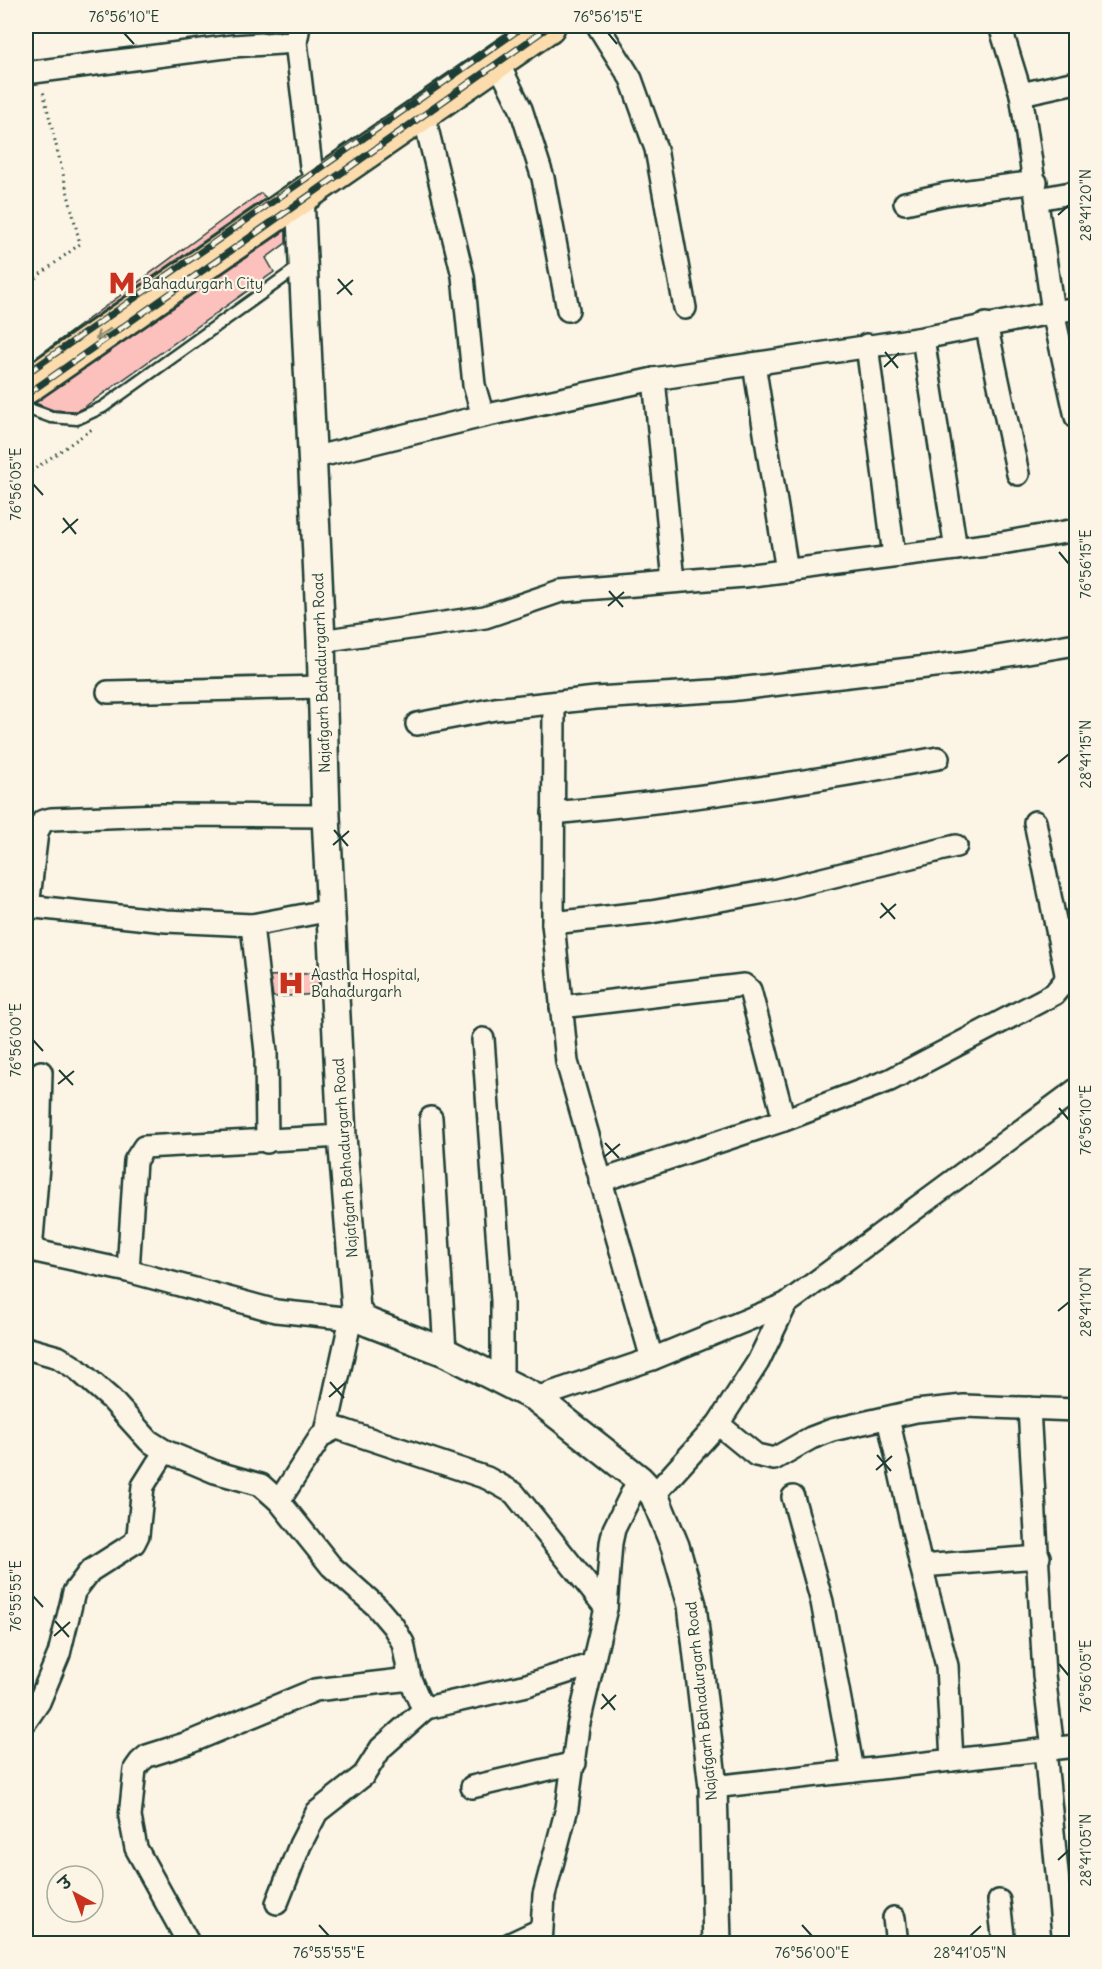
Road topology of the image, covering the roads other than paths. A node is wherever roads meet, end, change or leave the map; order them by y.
1 (510, 26) edge
2 (548, 26) edge
3 (598, 26) edge
4 (999, 26) edge
5 (297, 34) edge
6 (497, 61) junction
7 (26, 73) edge
8 (1077, 82) edge
9 (1022, 94) junction
10 (423, 112) junction
11 (305, 182) junction
12 (1037, 191) junction
13 (1077, 192) edge
14 (905, 203) dead end
15 (303, 264) junction
16 (685, 308) dead end
17 (1077, 308) edge
18 (568, 310) dead end
19 (1053, 312) junction
20 (986, 324) junction
21 (923, 338) junction
22 (867, 345) junction
23 (26, 359) edge
24 (754, 364) junction
25 (654, 379) junction
26 (26, 387) edge
27 (26, 408) edge
28 (483, 416) junction
29 (1077, 417) edge
30 (312, 458) junction
31 (1018, 474) dead end
32 (1077, 530) edge
33 (956, 549) junction
34 (894, 556) junction
35 (788, 570) junction
36 (674, 581) junction
37 (321, 642) junction
38 (1077, 644) edge
39 (322, 687) junction
40 (108, 692) dead end
41 (554, 703) junction
42 (417, 724) dead end
43 (938, 758) dead end
44 (553, 813) junction
45 (326, 816) junction
46 (1035, 822) dead end
47 (956, 846) dead end
48 (27, 906) edge
49 (331, 910) junction
50 (554, 923) junction
51 (252, 925) junction
52 (561, 1007) junction
53 (483, 1039) dead end
54 (41, 1072) dead end
55 (1077, 1090) edge
56 (431, 1118) dead end
57 (784, 1120) junction
58 (342, 1136) junction
59 (267, 1142) junction
60 (600, 1181) junction
61 (28, 1250) edge
62 (128, 1271) junction
63 (786, 1304) junction
64 (357, 1319) junction
65 (26, 1348) edge
66 (445, 1352) junction
67 (652, 1359) junction
68 (502, 1378) junction
69 (536, 1398) junction
70 (1029, 1408) junction
71 (1077, 1410) edge
72 (888, 1418) junction
73 (718, 1424) junction
74 (326, 1432) junction
75 (165, 1451) junction
76 (646, 1487) junction
77 (793, 1497) dead end
78 (279, 1501) junction
79 (1039, 1557) junction
80 (921, 1566) junction
81 (606, 1608) junction
82 (593, 1664) junction
83 (410, 1679) junction
84 (426, 1708) junction
85 (26, 1721) edge
86 (1077, 1746) edge
87 (1049, 1749) junction
88 (952, 1760) junction
89 (574, 1763) junction
90 (853, 1771) junction
91 (472, 1787) dead end
92 (713, 1787) junction
93 (1067, 1881) edge
94 (999, 1901) dead end
95 (277, 1903) dead end
96 (894, 1918) dead end
97 (540, 1937) edge
98 (189, 1944) edge
99 (510, 1944) edge
100 (717, 1944) edge
101 (897, 1944) edge
102 (1004, 1944) edge
103 (1064, 1944) edge

1 - 11 main road
2 - 6 main road
3 - 16 street
4 - 9 street
5 - 7 street
5 - 11 street
6 - 10 main road
6 - 18 street
8 - 9 street
9 - 12 street
10 - 11 main road
10 - 28 street
11 - 15 street, Najafgarh Bahadurgarh Road
11 - 23 main road
11 -> 26 main road
12 - 13 street
12 - 14 street
12 - 19 street
15 - 27 lane
15 - 30 street, Najafgarh Bahadurgarh Road
17 - 19 street
19 - 20 street
19 - 29 street
20 - 21 street
20 - 31 street
21 - 22 street
21 - 33 street
22 - 24 street
22 - 34 street
24 - 25 street
24 - 35 street
25 - 28 street
25 - 36 street
28 - 30 street
30 - 37 street, Najafgarh Bahadurgarh Road
32 - 33 street
33 - 34 street
34 - 35 street
35 - 36 street
36 - 37 street
37 - 39 street, Najafgarh Bahadurgarh Road
38 - 41 street
39 - 40 street
39 - 45 street, Najafgarh Bahadurgarh Road
41 - 42 street
41 - 44 street
43 - 44 street
44 - 50 street
45 - 48 street
45 - 49 street, Najafgarh Bahadurgarh Road
46 - 57 street
47 - 50 street
48 - 51 street
49 - 51 street
49 - 58 street, Najafgarh Bahadurgarh Road
50 - 52 street
51 - 59 street
52 - 57 street
52 - 60 street
53 - 68 street
54 - 61 street
55 - 63 street
56 - 66 street
57 - 60 street
58 - 59 street
58 - 64 street, Najafgarh Bahadurgarh Road
59 - 62 street
60 - 67 street
61 - 62 street
62 - 64 street
63 - 67 street
63 - 73 street
64 - 66 street, Najafgarh Bahadurgarh Road
64 - 74 street
65 - 75 street
66 - 68 street, Najafgarh Bahadurgarh Road
67 - 69 street
68 - 69 street, Najafgarh Bahadurgarh Road
69 - 76 street, Najafgarh Bahadurgarh Road
70 - 71 street
70 - 72 street
70 - 79 street
72 - 73 street
72 - 80 street
73 - 76 street
74 - 78 street
74 - 81 street
75 - 78 street
75 - 85 street
76 - 81 street
76 - 92 street, Najafgarh Bahadurgarh Road
77 - 90 street
78 - 83 street
79 - 80 street
79 - 87 street
80 - 88 street
81 - 82 street
82 - 84 street
82 - 89 street
83 - 84 street
83 - 98 street
84 - 95 street
86 - 87 street
87 - 88 street
87 - 93 street
88 - 90 street
89 - 91 street
89 - 97 street
90 - 92 street
92 - 100 street, Najafgarh Bahadurgarh Road
93 - 103 street
94 - 102 street
96 - 101 street
97 - 99 street

